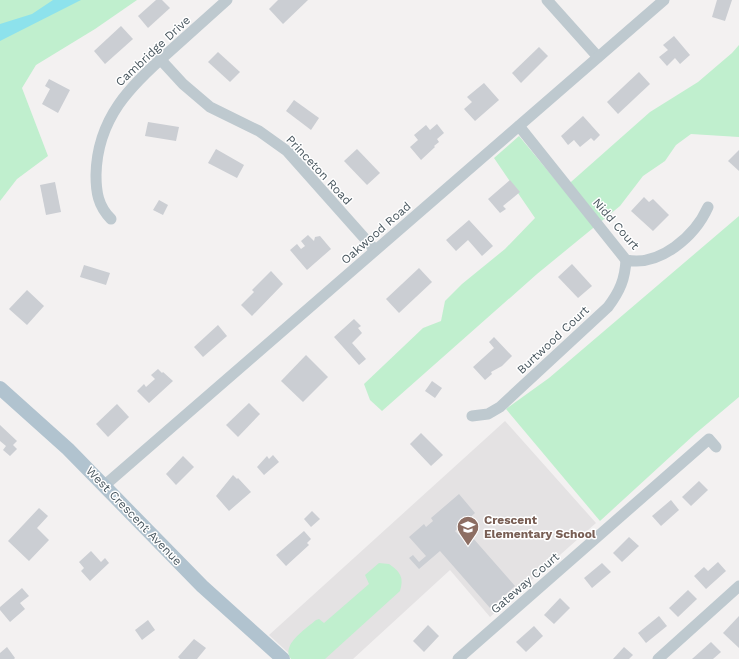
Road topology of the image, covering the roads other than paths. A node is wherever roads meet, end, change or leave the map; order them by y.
1 (227, 0) edge
2 (547, 0) edge
3 (664, 0) edge
4 (598, 57) junction
5 (160, 59) junction
6 (519, 126) junction
7 (708, 207) dead end
8 (111, 219) dead end
9 (375, 250) junction
10 (626, 260) junction
11 (0, 388) edge
12 (472, 416) dead end
13 (716, 447) dead end
14 (105, 485) junction
15 (739, 586) edge
16 (283, 659) edge
17 (458, 659) edge
18 (658, 659) edge

1 - 5 street, Cambridge Drive
2 - 4 street
3 - 4 street, Oakwood Road
4 - 6 street, Oakwood Road
5 - 8 street, Cambridge Drive
5 - 9 street, Princeton Road
6 - 9 street, Oakwood Road
6 - 10 street, Nidd Court
7 - 10 street, Nidd Court
9 - 14 street, Oakwood Road
10 - 12 street, Burtwood Court
11 - 14 main road, West Crescent Avenue
13 - 17 street, Gateway Court
14 - 16 main road, West Crescent Avenue
15 - 18 street

